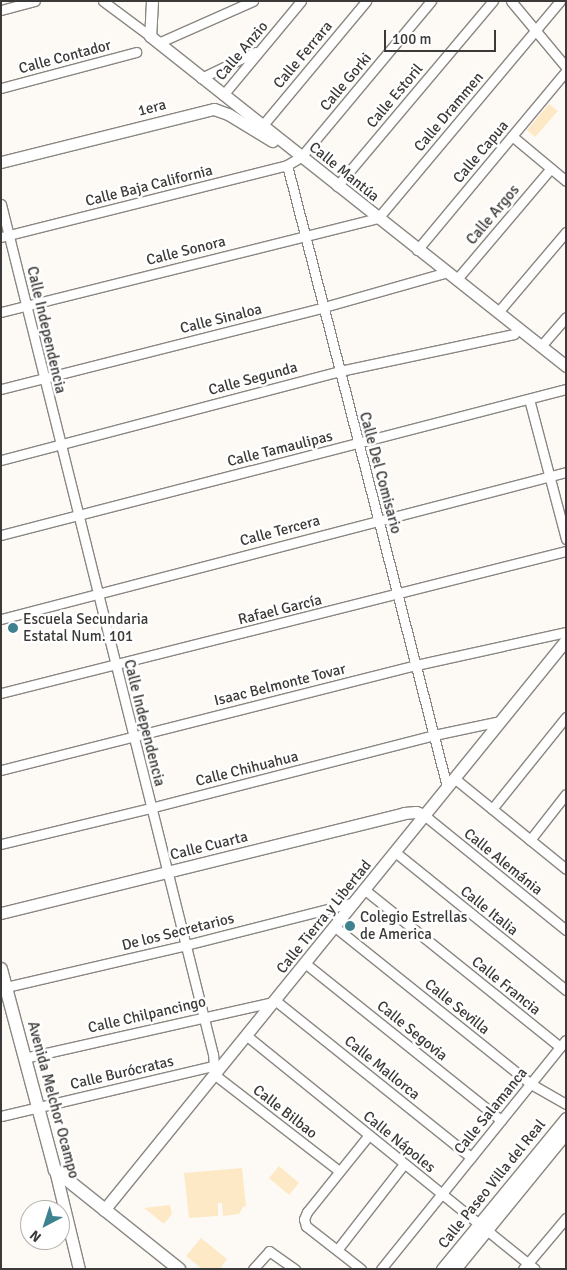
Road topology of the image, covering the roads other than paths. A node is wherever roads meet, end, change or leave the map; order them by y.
1 (35, 1) edge
2 (103, 1) edge
3 (152, 1) edge
4 (253, 1) edge
5 (301, 1) edge
6 (366, 1) edge
7 (431, 1) edge
8 (493, 1) edge
9 (511, 1) edge
10 (560, 1) edge
11 (1, 10) edge
12 (535, 31) junction
13 (154, 40) junction
14 (259, 50) junction
15 (136, 52) dead end
16 (566, 67) edge
17 (566, 71) edge
18 (201, 78) junction
19 (1, 88) edge
20 (223, 95) junction
21 (262, 126) junction
22 (512, 136) junction
23 (301, 157) junction
24 (1, 162) edge
25 (287, 165) junction
26 (551, 168) junction
27 (566, 181) edge
28 (337, 186) junction
29 (1, 204) edge
30 (378, 218) junction
31 (566, 232) edge
32 (5, 236) edge
33 (305, 236) junction
34 (417, 250) junction
35 (448, 272) junction
36 (457, 279) junction
37 (26, 305) junction
38 (324, 307) junction
39 (499, 311) junction
40 (1, 312) edge
41 (566, 317) edge
42 (514, 334) dead end
43 (541, 346) junction
44 (566, 366) edge
45 (340, 371) junction
46 (43, 378) junction
47 (1, 389) edge
48 (566, 389) edge
49 (529, 398) junction
50 (358, 443) junction
51 (60, 444) junction
52 (1, 460) edge
53 (566, 472) edge
54 (550, 476) junction
55 (79, 515) junction
56 (378, 519) junction
57 (1, 536) edge
58 (566, 539) edge
59 (566, 551) edge
60 (97, 595) junction
61 (398, 595) junction
62 (1, 619) edge
63 (566, 632) edge
64 (566, 640) edge
65 (115, 664) junction
66 (416, 665) junction
67 (1, 693) edge
68 (566, 717) edge
69 (500, 721) junction
70 (434, 735) junction
71 (133, 737) junction
72 (1, 770) edge
73 (450, 783) junction
74 (566, 794) edge
75 (150, 808) junction
76 (492, 809) junction
77 (424, 816) junction
78 (530, 840) junction
79 (1, 844) edge
80 (395, 852) junction
81 (566, 869) edge
82 (168, 872) junction
83 (365, 890) junction
84 (355, 902) junction
85 (1, 913) edge
86 (335, 926) junction
87 (566, 930) edge
88 (186, 946) junction
89 (306, 964) junction
90 (1, 969) edge
91 (6, 987) junction
92 (566, 990) edge
93 (276, 1001) junction
94 (203, 1016) junction
95 (247, 1036) junction
96 (563, 1043) edge
97 (24, 1058) junction
98 (214, 1070) junction
99 (531, 1084) junction
100 (566, 1104) edge
101 (37, 1107) junction
102 (1, 1116) edge
103 (566, 1118) edge
104 (501, 1120) junction
105 (566, 1134) edge
106 (368, 1136) junction
107 (471, 1157) junction
108 (404, 1164) junction
109 (55, 1170) junction
110 (338, 1171) junction
111 (442, 1194) junction
112 (104, 1210) junction
113 (565, 1222) edge
114 (483, 1226) junction
115 (337, 1250) junction
116 (528, 1267) edge
117 (79, 1269) edge
118 (179, 1269) edge
119 (253, 1269) edge
120 (295, 1269) edge
121 (361, 1269) edge
122 (381, 1269) edge
123 (442, 1269) edge
124 (455, 1269) edge

1 - 11 street
2 - 13 street, Calle Mantúa
3 - 13 street
4 - 13 street
5 - 14 street, Calle Anzio
6 - 21 street, Calle Ferrara
7 - 23 street, Calle Gorki
8 - 28 street, Calle Estoril
9 - 12 street
10 - 12 street, Calle Drammen
12 - 16 street
12 - 30 street, Calle Drammen
13 - 18 street, Calle Mantúa
14 - 18 street
14 - 20 street, Calle Anzio
15 - 19 street, Calle Contador
17 - 22 street, Calle Capua
18 - 20 street, Calle Mantúa
20 - 21 street, Calle Mantúa
21 - 23 street, Calle Mantúa
22 - 26 street
22 - 34 street, Calle Capua
23 - 24 street, 1era
23 - 25 street, Calle Baja California
23 - 28 street, Calle Mantúa
25 - 32 street, Calle Baja California
25 - 33 street, Calle Del Comisario
26 - 27 street
26 - 36 street, Calle Argos
28 - 30 street, Calle Mantúa
29 - 32 street, Calle Independencia
30 - 33 street, Calle Sonora
30 - 34 street, Calle Mantúa
31 - 39 street
32 - 37 street, Calle Independencia
33 - 37 street, Calle Sonora
33 - 38 street, Calle Del Comisario
34 - 35 street, Calle Mantúa
35 - 36 street, Calle Mantúa
35 - 38 street, Calle Sinaloa
36 - 39 street, Calle Mantúa
37 - 40 street, Calle Sonora
37 - 46 street, Calle Independencia
38 - 45 street, Calle Del Comisario
38 - 46 street, Calle Sinaloa
39 - 43 street, Calle Mantúa
41 - 43 street
42 - 45 street, Calle Segunda
43 - 44 street, Calle Mantúa
45 - 50 street, Calle Del Comisario
45 - 51 street, Calle Segunda
46 - 47 street, Calle Sinaloa
46 - 51 street, Calle Independencia
48 - 49 street, Calle Tamaulipas
49 - 50 street, Calle Tamaulipas
49 - 54 street
50 - 55 street, Calle Tamaulipas
50 - 56 street, Calle Del Comisario
51 - 52 street, Calle Segunda
51 - 55 street, Calle Independencia
53 - 54 street, Calle Tercera
54 - 56 street, Calle Tercera
54 - 58 street
55 - 57 street, Calle Tamaulipas
55 - 60 street, Calle Independencia
56 - 60 street, Calle Tercera
56 - 61 street, Calle Del Comisario
59 - 61 street, Rafael García
60 - 62 street, Calle Tercera
60 - 65 street, Calle Independencia
61 - 65 street, Rafael García
61 - 66 street, Calle Del Comisario
63 - 66 street, Isaac Belmonte Tovar
64 - 69 street, Calle Tierra y Libertad
65 - 67 street, Rafael García
65 - 71 street, Calle Independencia
66 - 70 street, Calle Del Comisario
66 - 71 street, Isaac Belmonte Tovar
68 - 76 street
69 - 70 street, Calle Chihuahua
69 - 73 street, Calle Tierra y Libertad
70 - 73 street, Calle Del Comisario
70 - 75 street, Calle Chihuahua
71 - 72 street, Isaac Belmonte Tovar
71 - 75 street, Calle Independencia
73 - 76 street
73 - 77 street, Calle Tierra y Libertad
74 - 78 street
75 - 79 street, Calle Chihuahua
75 - 82 street, Calle Independencia
76 - 78 street
77 - 80 street, Calle Tierra y Libertad
77 - 82 street, Calle Cuarta
77 - 87 street, Calle Alemánia
78 - 81 street
80 - 83 street, Calle Tierra y Libertad
80 - 92 street, Calle Italia
82 - 85 street, Calle Cuarta
82 - 88 street, Calle Independencia
83 - 84 street, Calle Tierra y Libertad
83 - 96 street, Calle Francia
84 - 86 street, Calle Tierra y Libertad
84 - 88 street, De los Secretarios
86 - 89 street, Calle Tierra y Libertad
86 - 99 street, Calle Sevilla
88 - 91 street, De los Secretarios
88 - 94 street, Calle Independencia
89 - 93 street, Calle Tierra y Libertad
89 - 104 street, Calle Segovia
90 - 91 main road, Avenida Melchor Ocampo
91 - 97 main road, Avenida Melchor Ocampo
93 - 94 street, Calle Chilpancingo
93 - 95 street, Calle Tierra y Libertad
93 - 107 street, Calle Mallorca
94 - 97 street, Calle Chilpancingo
94 - 98 street, Calle Independencia
95 - 98 street, Calle Tierra y Libertad
95 - 106 street, Calle Nápoles
96 - 99 street, Calle Salamanca
97 - 101 main road, Avenida Melchor Ocampo
98 - 101 street, Calle Burócratas
98 - 110 street, Calle Bilbao
98 - 112 street, Calle Tierra y Libertad
99 - 100 street, Calle Sevilla
99 - 104 street, Calle Salamanca
101 - 102 street, Calle Burócratas
101 - 109 main road, Avenida Melchor Ocampo
103 - 114 street, Calle Paseo Villa del Real
104 - 107 street, Calle Salamanca
105 - 114 street, Calle Paseo Villa del Real
106 - 108 street, Calle Nápoles
106 - 110 street
107 - 111 street, Calle Salamanca
108 - 111 street, Calle Nápoles
108 - 115 street
109 - 112 main road
109 - 117 street, Avenida Melchor Ocampo
110 - 115 street
111 - 114 street, Calle Nápoles
111 - 122 street, Calle Salamanca
112 - 118 main road
113 - 116 street
114 - 116 street, Calle Nápoles
114 - 123 street, Calle Paseo Villa del Real
114 - 124 street, Calle Paseo Villa del Real
115 - 121 street
119 - 120 street

